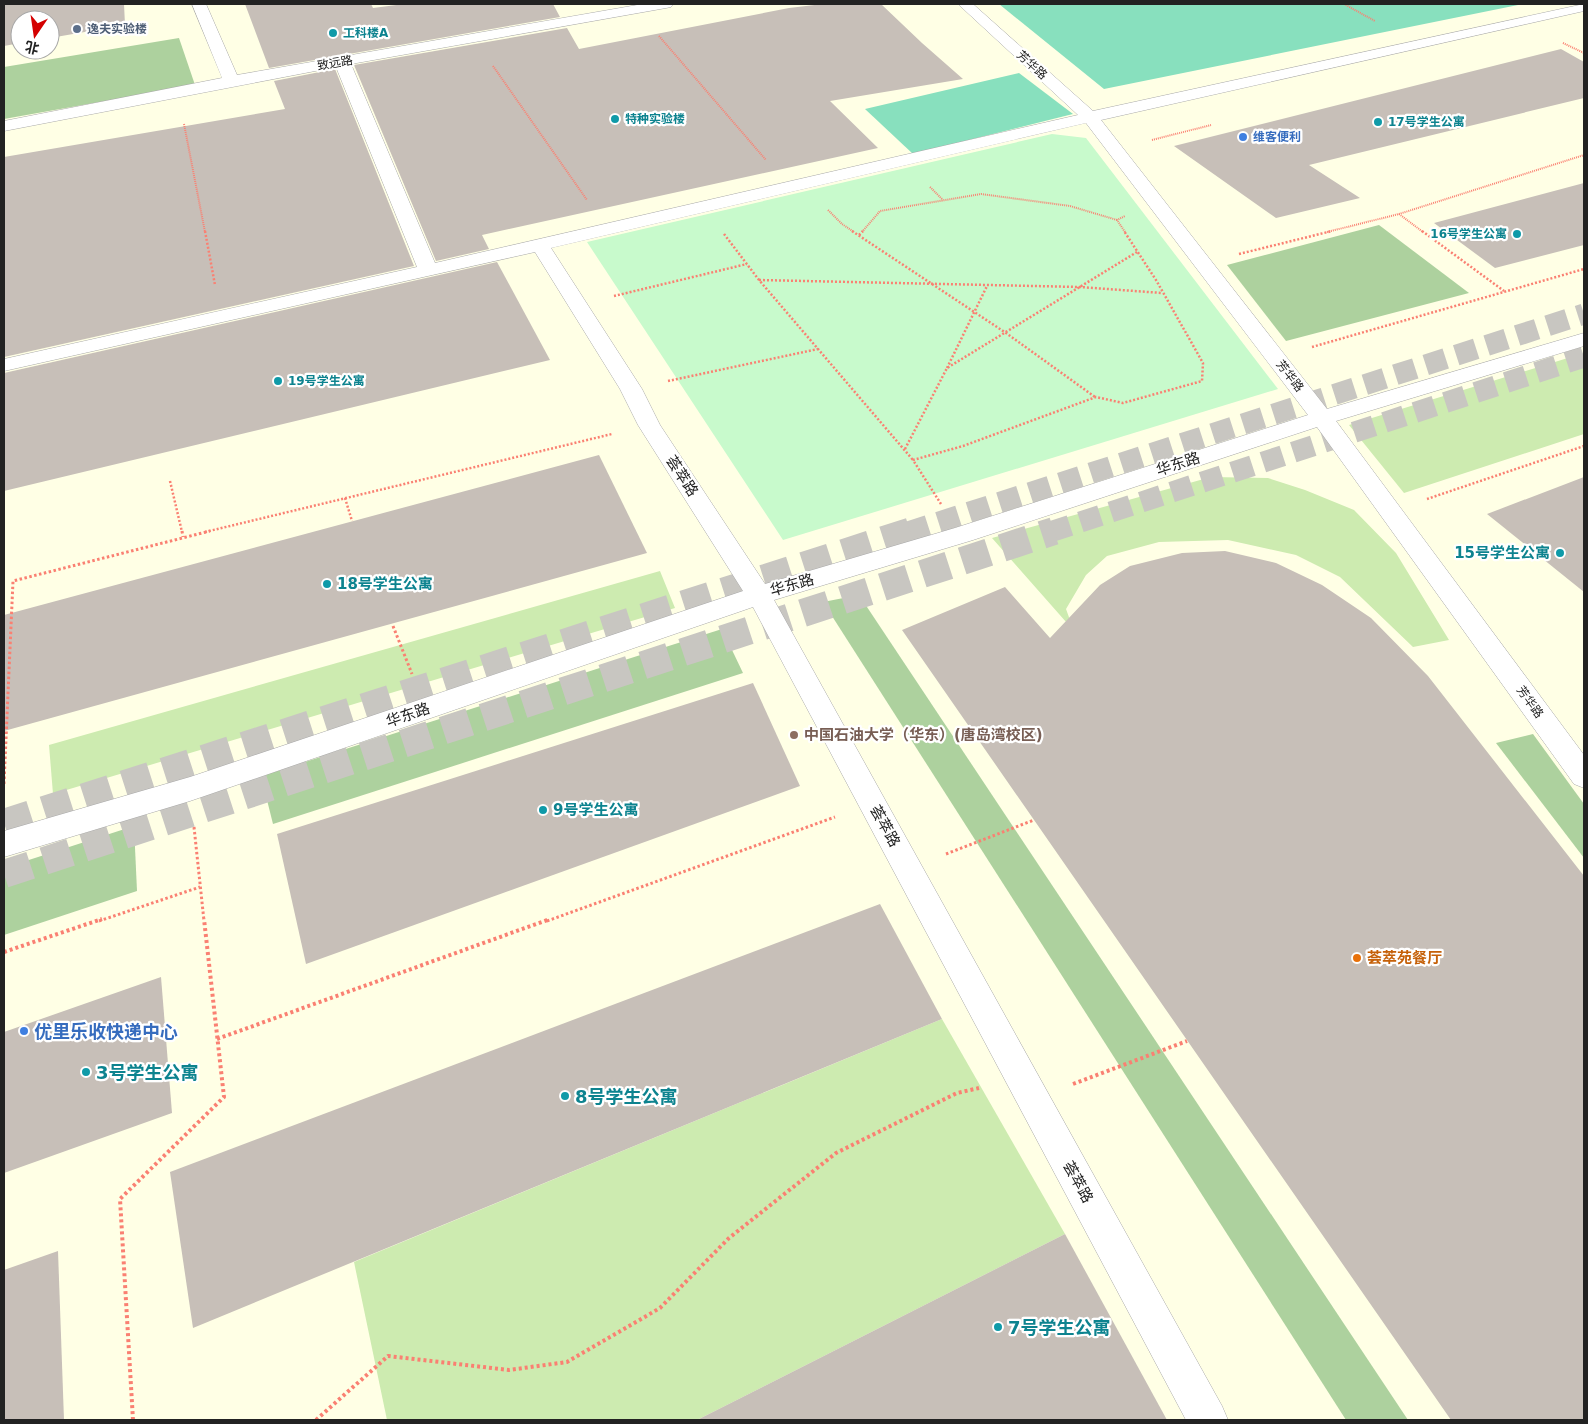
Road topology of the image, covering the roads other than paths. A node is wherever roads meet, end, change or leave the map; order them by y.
1 (199, 4) edge
2 (666, 4) edge
3 (965, 4) edge
4 (1584, 7) edge
5 (598, 9) edge
6 (342, 62) junction
7 (231, 82) junction
8 (1090, 117) junction
9 (4, 126) edge
10 (540, 245) junction
11 (428, 270) junction
12 (1584, 339) edge
13 (4, 365) edge
14 (1322, 418) junction
15 (759, 595) junction
16 (1584, 776) edge
17 (4, 844) edge
18 (1208, 1420) edge

1 - 7 street
2 - 5 street, 致远路
3 - 8 street, 芳华路
4 - 8 street
5 - 6 street, 致远路
6 - 7 street, 致远路
6 - 11 street
7 - 9 street, 致远路
8 - 10 street
8 - 14 street, 芳华路
10 - 11 street
10 - 15 street, 荟萃路
11 - 13 street
12 - 14 street, 华东路
14 - 15 street, 华东路
14 - 16 street, 芳华路
15 - 17 street, 华东路
15 - 18 street, 荟萃路

